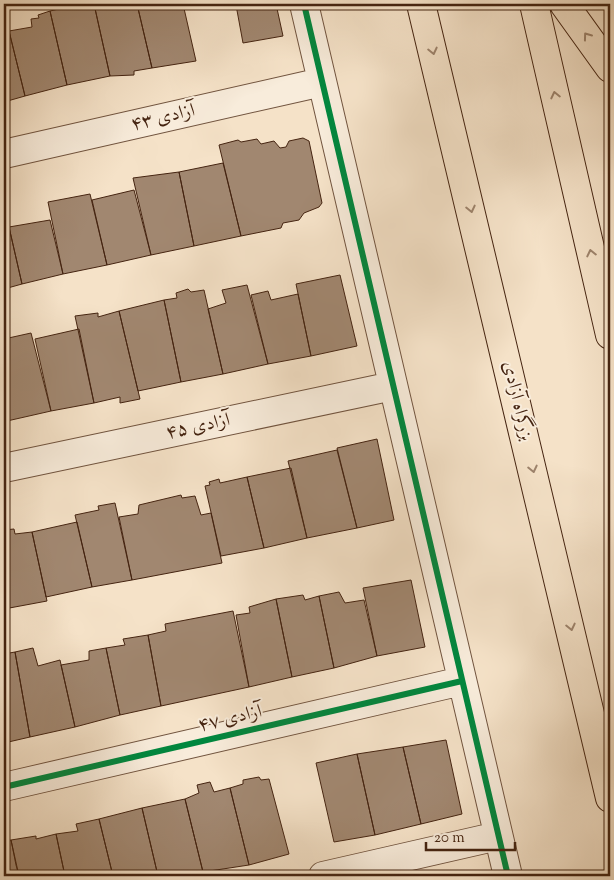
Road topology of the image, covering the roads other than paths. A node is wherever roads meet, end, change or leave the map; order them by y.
1 (304, 4) edge
2 (422, 4) edge
3 (534, 4) edge
4 (564, 4) edge
5 (610, 68) edge
6 (322, 82) junction
7 (4, 154) edge
8 (610, 335) edge
9 (393, 386) junction
10 (4, 468) edge
11 (462, 681) junction
12 (4, 787) edge
13 (610, 798) edge
14 (498, 836) junction
15 (323, 876) edge
16 (508, 876) edge

1 - 6 street
2 -> 13 highway, بزرگراه آزادی
8 -> 3 highway
5 -> 4 highway
6 - 7 street, ۴۳ آزادی
6 - 9 street
9 - 10 street, ۴۵ آزادی
9 - 11 street
11 - 12 street, ۴۷ آزادی
11 - 14 street
14 - 15 street
14 - 16 street

